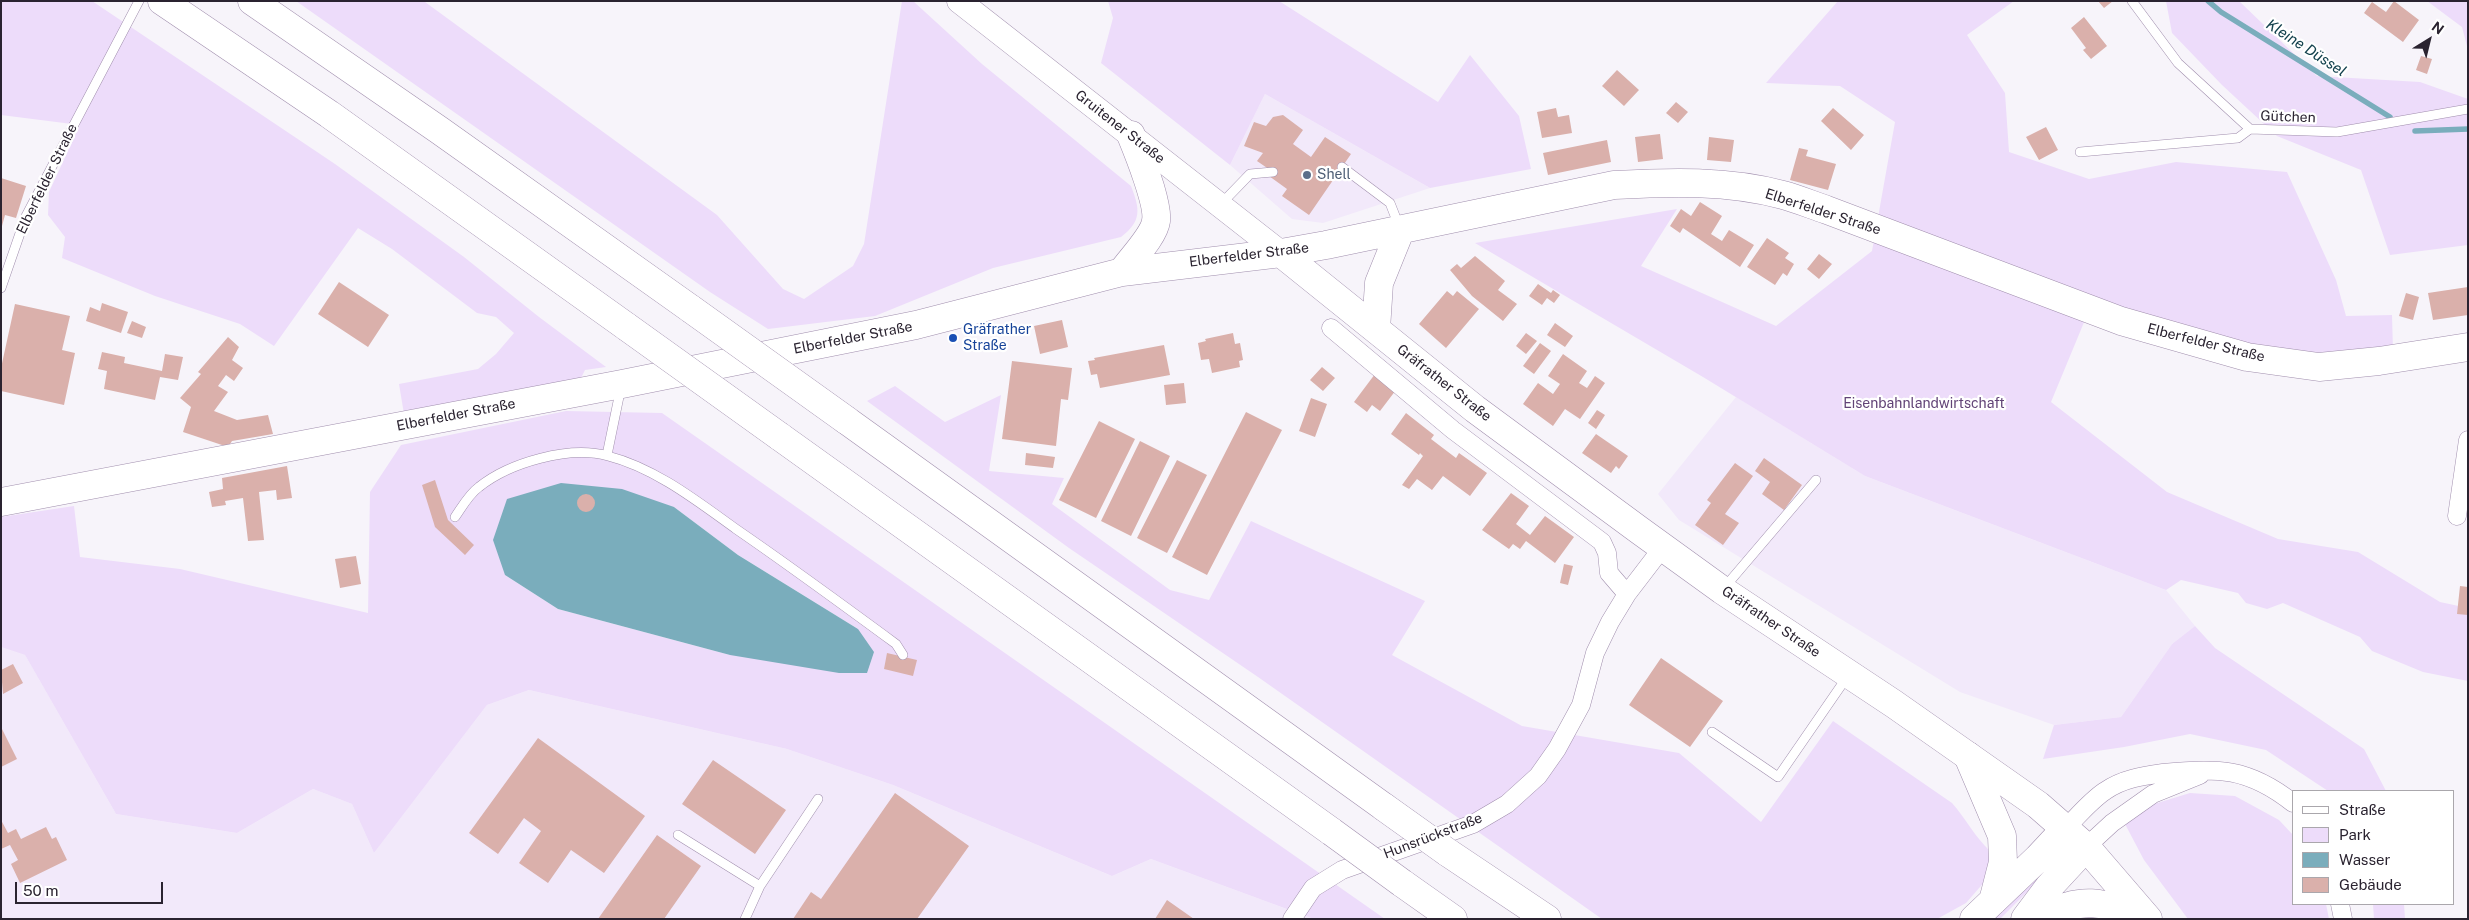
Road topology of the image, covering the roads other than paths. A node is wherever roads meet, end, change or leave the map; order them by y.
1 (139, 1) edge
2 (162, 1) edge
3 (252, 1) edge
4 (959, 1) edge
5 (2132, 1) edge
6 (2468, 109) edge
7 (2250, 129) junction
8 (1131, 135) junction
9 (2080, 152) dead end
10 (1342, 166) dead end
11 (1273, 172) dead end
12 (1221, 204) junction
13 (1400, 231) junction
14 (1281, 253) junction
15 (1122, 272) junction
16 (1, 288) edge
17 (1339, 318) junction
18 (1376, 329) junction
19 (2468, 347) edge
20 (622, 384) junction
21 (2468, 440) edge
22 (608, 456) junction
23 (1816, 480) dead end
24 (7, 499) edge
25 (2457, 516) dead end
26 (455, 517) dead end
27 (1663, 547) junction
28 (1722, 590) junction
29 (1628, 594) junction
30 (903, 655) dead end
31 (1849, 675) junction
32 (1712, 732) dead end
33 (1968, 756) junction
34 (2215, 769) junction
35 (818, 799) dead end
36 (2292, 802) edge
37 (2066, 828) junction
38 (678, 834) dead end
39 (2086, 847) junction
40 (760, 886) junction
41 (2340, 905) edge
42 (1983, 910) edge
43 (1545, 916) edge
44 (744, 919) edge
45 (1292, 919) edge
46 (1452, 919) edge
47 (2025, 919) edge
48 (2038, 919) edge
49 (2147, 919) edge
50 (2343, 919) edge

1 - 16 lane, Elberfelder Straße
2 - 46 main road, bridge
3 - 43 main road, bridge
4 - 8 main road, Gruitener Straße
5 - 7 lane, Gütchen
6 - 7 lane, Gütchen
7 - 9 lane
8 - 12 main road, Gruitener Straße
8 - 15 main road
10 - 13 lane
11 - 12 lane
12 - 14 main road, Gruitener Straße
13 - 14 main road, Elberfelder Straße
13 - 18 main road
13 - 19 main road, Elberfelder Straße
14 - 15 main road, Elberfelder Straße
14 - 17 main road, Gräfrather Straße
15 - 20 main road, Elberfelder Straße
17 - 18 main road, Gräfrather Straße
17 - 29 street, Gräfrather Straße
18 - 27 main road, Gräfrather Straße
20 - 22 lane
20 - 24 main road, Elberfelder Straße
21 - 25 street
22 - 26 lane
22 - 30 lane
23 - 28 lane
27 - 28 main road, Gräfrather Straße
27 - 29 street, Hunsrückstraße
28 - 31 main road, Gräfrather Straße
29 - 45 street, Hunsrückstraße
31 - 32 lane
31 - 33 main road, Gräfrather Straße
33 - 37 main road, Gräfrather Straße
33 - 42 main road
34 - 36 street
34 - 37 street
34 - 39 street
35 - 40 lane
37 - 39 main road, Gräfrather Straße
37 - 42 main road
38 - 40 lane
39 - 47 main road
39 - 49 main road, Gräfrather Straße
40 - 44 lane
41 - 50 street
48 - 49 main road

